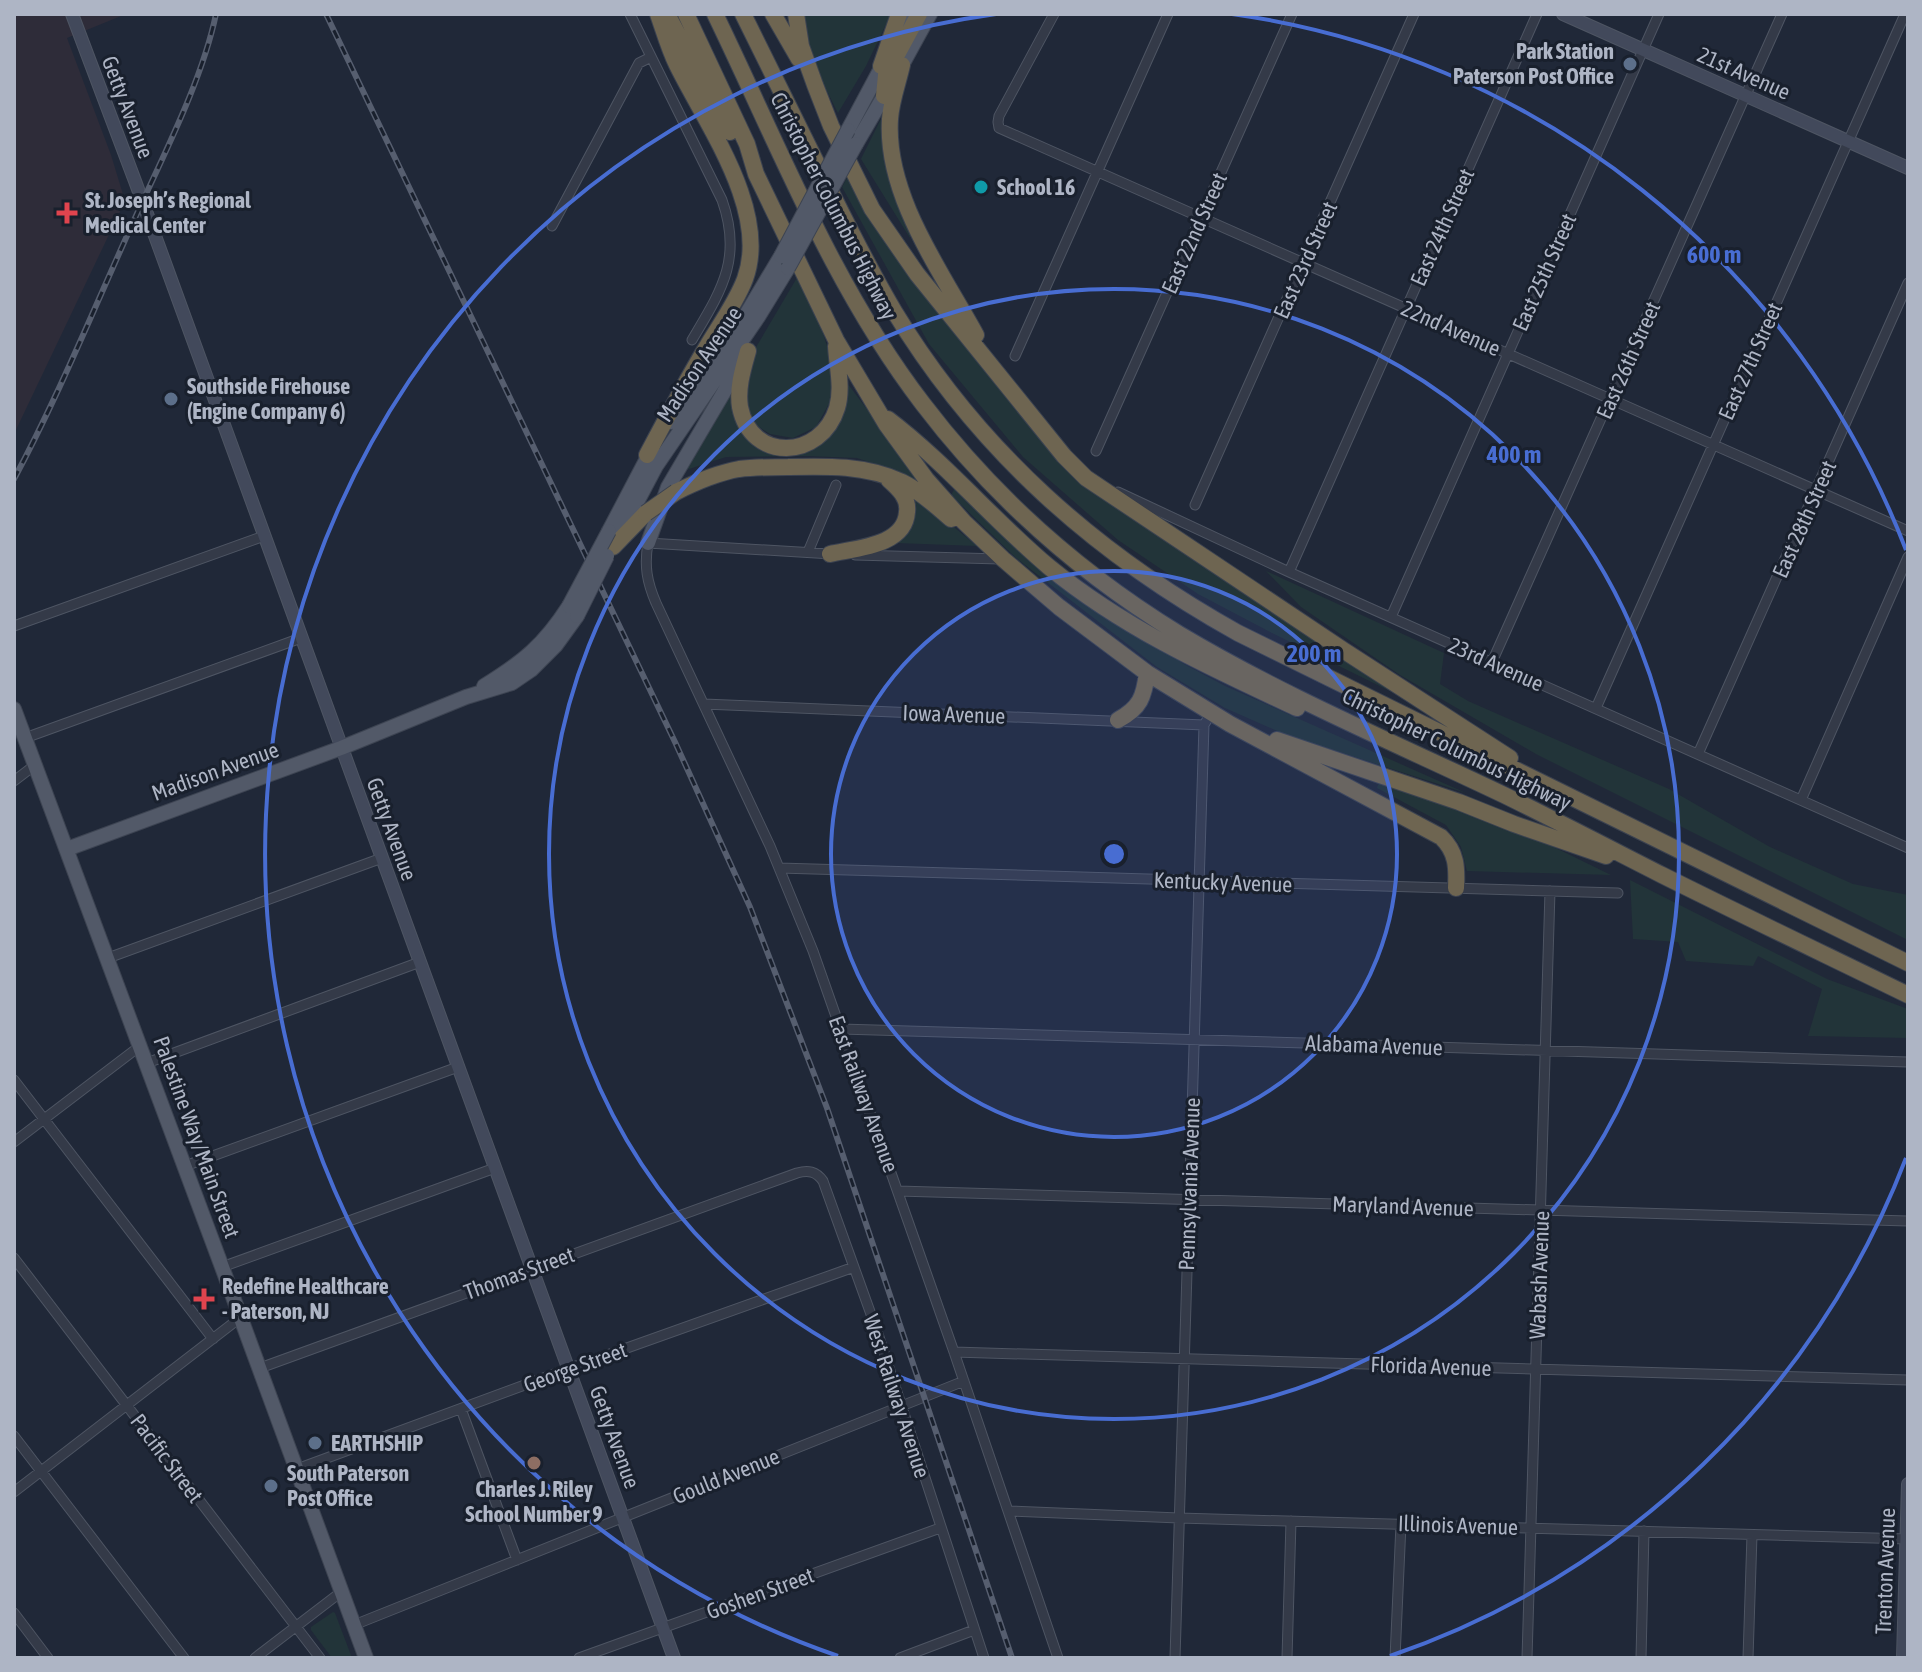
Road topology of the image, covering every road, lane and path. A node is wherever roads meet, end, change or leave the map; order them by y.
1 (72, 14) edge
2 (630, 14) edge
3 (658, 14) edge
4 (667, 14) edge
5 (686, 14) edge
6 (715, 14) edge
7 (743, 14) edge
8 (773, 14) edge
9 (899, 14) edge
10 (910, 14) edge
11 (919, 14) edge
12 (930, 14) edge
13 (1054, 14) edge
14 (1168, 14) edge
15 (1292, 14) edge
16 (1414, 14) edge
17 (1537, 14) edge
18 (1563, 14) edge
19 (1659, 14) edge
20 (1782, 14) edge
21 (1905, 14) edge
22 (798, 16) edge
23 (1643, 50) junction
24 (651, 57) junction
25 (902, 65) junction
26 (881, 66) junction
27 (815, 85) junction
28 (884, 96) junction
29 (1746, 96) junction
30 (1848, 142) junction
31 (1908, 168) edge
32 (1098, 171) junction
33 (756, 174) junction
34 (1201, 217) junction
35 (552, 226) dead end
36 (784, 262) junction
37 (1304, 263) junction
38 (1908, 283) edge
39 (1406, 308) junction
40 (692, 340) dead end
41 (836, 340) junction
42 (748, 351) junction
43 (1508, 353) junction
44 (1015, 356) dead end
45 (1000, 378) junction
46 (1611, 399) junction
47 (878, 411) junction
48 (1713, 444) junction
49 (1096, 451) dead end
50 (647, 455) junction
51 (877, 474) junction
52 (1086, 478) junction
53 (836, 485) dead end
54 (1817, 490) junction
55 (1195, 505) dead end
56 (1908, 531) edge
57 (264, 536) junction
58 (648, 543) junction
59 (985, 543) junction
60 (610, 545) junction
61 (808, 552) junction
62 (830, 554) junction
63 (1908, 557) edge
64 (1003, 559) junction
65 (1289, 572) junction
66 (573, 611) junction
67 (1391, 617) junction
68 (14, 626) edge
69 (301, 638) junction
70 (1492, 662) junction
71 (1147, 673) junction
72 (704, 704) junction
73 (1596, 708) junction
74 (14, 709) edge
75 (1207, 719) junction
76 (1118, 720) junction
77 (1230, 724) junction
78 (25, 738) junction
79 (341, 748) junction
80 (1698, 754) junction
81 (35, 765) junction
82 (14, 781) edge
83 (1508, 797) junction
84 (1577, 800) junction
85 (1801, 800) junction
86 (1908, 848) edge
87 (67, 849) junction
88 (382, 858) junction
89 (779, 868) junction
90 (1666, 877) junction
91 (1199, 881) junction
92 (1456, 888) junction
93 (1550, 891) junction
94 (1618, 893) dead end
95 (108, 958) junction
96 (420, 962) junction
97 (1908, 963) edge
98 (1908, 995) edge
99 (841, 1029) junction
100 (1193, 1038) junction
101 (140, 1046) junction
102 (1546, 1051) junction
103 (1908, 1062) edge
104 (147, 1063) junction
105 (458, 1067) junction
106 (14, 1080) edge
107 (43, 1119) junction
108 (14, 1142) edge
109 (185, 1166) junction
110 (495, 1168) junction
111 (780, 1179) joint
112 (898, 1191) junction
113 (1189, 1199) junction
114 (1541, 1210) junction
115 (1908, 1221) edge
116 (14, 1258) edge
117 (222, 1267) junction
118 (854, 1267) junction
119 (532, 1268) junction
120 (241, 1317) junction
121 (213, 1339) junction
122 (954, 1352) junction
123 (1184, 1359) junction
124 (260, 1368) junction
125 (1536, 1368) junction
126 (568, 1369) junction
127 (1908, 1380) edge
128 (964, 1381) junction
129 (127, 1406) junction
130 (901, 1406) junction
131 (461, 1409) junction
132 (14, 1436) edge
133 (297, 1469) junction
134 (41, 1472) junction
135 (1908, 1484) edge
136 (14, 1492) edge
137 (1009, 1511) junction
138 (623, 1518) junction
139 (1179, 1518) junction
140 (1291, 1521) junction
141 (1401, 1524) junction
142 (940, 1528) junction
143 (1531, 1528) junction
144 (1644, 1531) junction
145 (1752, 1535) junction
146 (1907, 1539) edge
147 (517, 1560) junction
148 (341, 1592) junction
149 (14, 1613) edge
150 (354, 1625) junction
151 (295, 1627) junction
152 (663, 1628) junction
153 (974, 1630) junction
154 (48, 1658) edge
155 (184, 1658) edge
156 (255, 1658) edge
157 (320, 1658) edge
158 (366, 1658) edge
159 (579, 1658) edge
160 (674, 1658) edge
161 (900, 1658) edge
162 (984, 1658) edge
163 (1058, 1658) edge
164 (1175, 1658) edge
165 (1287, 1658) edge
166 (1395, 1658) edge
167 (1527, 1658) edge
168 (1641, 1658) edge
169 (1748, 1658) edge
170 (1903, 1658) edge

1 - 57 street, Getty Avenue
2 - 24 street
3 - 50 highway
4 - 33 highway
5 - 33 highway
6 - 83 highway, Christopher Columbus Highway
7 - 84 highway, Christopher Columbus Highway
8 - 27 highway
9 - 26 highway
10 - 26 main road, Madison Avenue
11 - 28 highway
12 - 25 main road, Madison Avenue
13 - 32 street, 22nd Avenue
14 - 32 street
15 - 34 street, East 22nd Street
16 - 37 street, East 23rd Street
17 - 39 street, East 24th Street
18 - 23 street, 21st Avenue
19 - 23 street, East 25th Street
20 - 29 street, East 26th Street
21 - 30 street, East 27th Street
22 - 27 highway
23 - 29 street, 21st Avenue
23 - 43 street, East 25th Street
24 - 35 street
24 - 40 street
25 - 28 main road, Madison Avenue
25 - 45 highway
26 - 36 main road, Madison Avenue, bridge
27 - 45 highway
28 - 36 main road, Madison Avenue, bridge
29 - 30 street, 21st Avenue
29 - 46 street, East 26th Street
30 - 31 street, 21st Avenue
30 - 48 street, East 27th Street
32 - 34 street, 22nd Avenue
32 - 44 street
33 - 41 highway
34 - 37 street, 22nd Avenue
34 - 49 street, East 22nd Street
36 - 42 main road
36 - 50 main road, Madison Avenue
36 - 60 main road, Madison Avenue
37 - 39 street, 22nd Avenue
37 - 55 street, East 23rd Street
38 - 54 street, East 28th Street
39 - 43 street, 22nd Avenue
39 - 65 street, East 24th Street
41 - 42 highway
41 - 47 highway
42 - 58 main road
43 - 46 street, 22nd Avenue
43 - 67 street, East 25th Street
45 - 52 highway
46 - 48 street, 22nd Avenue
46 - 70 street, East 26th Street
47 - 59 highway
47 - 83 highway
48 - 54 street, 22nd Avenue
48 - 73 street, East 27th Street
50 - 60 main road, Madison Avenue
51 - 59 highway
51 - 60 highway, bridge
51 - 62 highway
52 - 65 street, 23rd Avenue
52 - 84 highway
53 - 61 street
54 - 56 street, 22nd Avenue
54 - 80 street, East 28th Street
57 - 68 street
57 - 69 street, Getty Avenue
58 - 61 street
58 - 72 street, East Railway Avenue
59 - 64 highway
60 - 66 main road, Madison Avenue, bridge
60 - 66 main road, Madison Avenue, bridge
61 - 62 street
62 - 64 street
63 - 85 street
64 - 71 highway
65 - 67 street, 23rd Avenue
66 - 79 main road, Madison Avenue
67 - 70 street, 23rd Avenue
69 - 78 street
69 - 79 street, Getty Avenue
70 - 73 street, 23rd Avenue
71 - 75 highway
71 - 76 highway
72 - 76 street, Iowa Avenue
72 - 89 street, East Railway Avenue
73 - 80 street, 23rd Avenue
74 - 78 main road, Palestine Way/Main Street
75 - 76 street, Iowa Avenue
75 - 77 highway
75 - 91 street, Pennsylvania Avenue
77 - 90 highway
77 - 92 highway
78 - 81 main road, Palestine Way/Main Street
79 - 87 main road, Madison Avenue
79 - 88 street, Getty Avenue
80 - 85 street, 23rd Avenue
81 - 82 street
81 - 87 main road, Palestine Way/Main Street
83 - 90 highway, Christopher Columbus Highway
84 - 97 highway, Christopher Columbus Highway
85 - 86 street, 23rd Avenue
87 - 95 main road, Palestine Way/Main Street
88 - 95 street
88 - 96 street, Getty Avenue
89 - 91 street, Kentucky Avenue
89 - 99 street, East Railway Avenue
90 - 98 highway, Christopher Columbus Highway
91 - 92 street, Kentucky Avenue
91 - 100 street, Pennsylvania Avenue
92 - 93 street, Kentucky Avenue
93 - 94 street, Kentucky Avenue
93 - 102 street, Wabash Avenue
95 - 101 main road, Palestine Way/Main Street
96 - 104 street
96 - 105 street, Getty Avenue
99 - 100 street, Alabama Avenue
99 - 112 street, East Railway Avenue
100 - 102 street, Alabama Avenue
100 - 113 street, Pennsylvania Avenue
101 - 104 main road, Palestine Way/Main Street
101 - 107 street
102 - 103 street, Alabama Avenue
102 - 114 street, Wabash Avenue
104 - 109 main road, Palestine Way/Main Street
105 - 109 street
105 - 110 street, Getty Avenue
106 - 107 street
107 - 108 street
107 - 121 street
109 - 117 main road, Palestine Way/Main Street
110 - 117 street
110 - 119 street, Getty Avenue
111 - 118 street, West Railway Avenue
111 - 119 street, Thomas Street
112 - 113 street, Maryland Avenue
112 - 122 street, East Railway Avenue
113 - 114 street, Maryland Avenue
113 - 123 street, Pennsylvania Avenue
114 - 115 street, Maryland Avenue
114 - 125 street, Wabash Avenue
116 - 129 street, Pacific Street
117 - 120 main road, Palestine Way/Main Street
118 - 126 street, George Street
118 - 130 street, West Railway Avenue
119 - 124 street, Thomas Street
119 - 126 street, Getty Avenue
120 - 121 street
120 - 124 main road, Palestine Way/Main Street
121 - 129 street
122 - 123 street, Florida Avenue
122 - 128 street, East Railway Avenue
123 - 125 street, Florida Avenue
123 - 139 street, Pennsylvania Avenue
124 - 133 main road, Palestine Way/Main Street
125 - 127 street, Florida Avenue
125 - 143 street, Wabash Avenue
126 - 131 street, George Street
126 - 138 street, Getty Avenue
128 - 130 street, Gould Avenue
128 - 137 street, East Railway Avenue
129 - 134 street
129 - 151 street, Pacific Street
130 - 138 street, Gould Avenue
130 - 142 street, West Railway Avenue
131 - 133 street, George Street
131 - 147 street
132 - 134 street
133 - 148 main road, Palestine Way/Main Street
134 - 136 street
134 - 155 street
135 - 146 street, Trenton Avenue
137 - 139 street, Illinois Avenue
137 - 163 street, East Railway Avenue
138 - 147 street, Gould Avenue
138 - 152 street, Getty Avenue
139 - 140 street, Illinois Avenue
139 - 164 street, Pennsylvania Avenue
140 - 141 street, Illinois Avenue
140 - 165 street
141 - 143 street, Illinois Avenue
141 - 166 street
142 - 152 street, Goshen Street
142 - 153 street, West Railway Avenue
143 - 144 street, Illinois Avenue
143 - 167 street, Wabash Avenue
144 - 145 street, Illinois Avenue
144 - 168 street
145 - 146 street, Illinois Avenue
145 - 169 street
146 - 170 street, Trenton Avenue
147 - 150 street, Gould Avenue
148 - 150 main road, Palestine Way/Main Street
148 - 151 street
149 - 154 street
150 - 158 main road, Palestine Way/Main Street
151 - 156 street
151 - 157 street, Pacific Street
152 - 159 street, Goshen Street
152 - 160 street, Getty Avenue
153 - 161 street
153 - 162 street, West Railway Avenue

